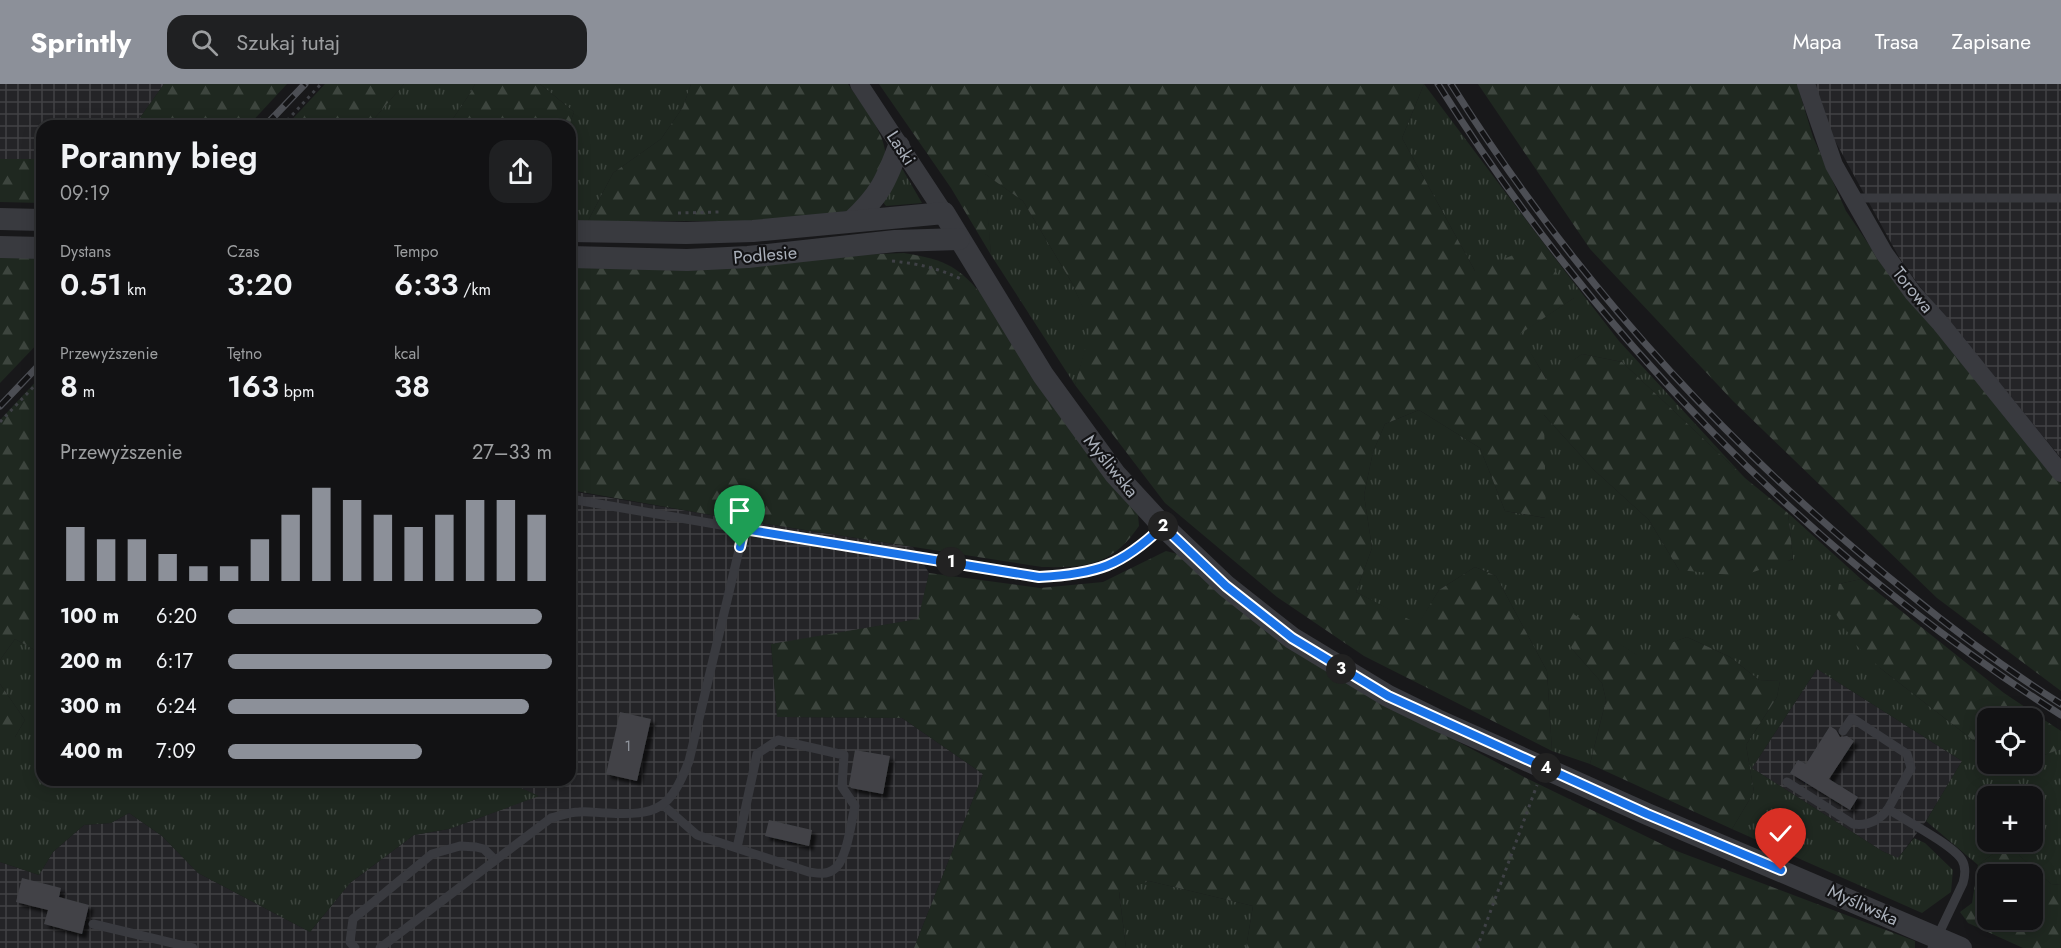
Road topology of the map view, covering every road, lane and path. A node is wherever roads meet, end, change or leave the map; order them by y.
1 (321, 84) edge
2 (859, 84) edge
3 (1806, 84) edge
4 (288, 120) edge
5 (899, 146) junction
6 (1853, 198) junction
7 (2061, 198) edge
8 (720, 212) dead end
9 (673, 213) dead end
10 (944, 213) junction
11 (891, 217) junction
12 (0, 219) edge
13 (36, 220) edge
14 (852, 221) junction
15 (576, 231) edge
16 (959, 238) junction
17 (895, 241) junction
18 (0, 247) edge
19 (36, 248) edge
20 (576, 257) edge
21 (36, 384) edge
22 (0, 422) edge
23 (2061, 473) edge
24 (576, 500) edge
25 (1163, 526) junction
26 (744, 529) junction
27 (1843, 731) dead end
28 (1544, 767) junction
29 (1787, 782) dead end
30 (663, 805) junction
31 (1888, 809) junction
32 (737, 848) junction
33 (495, 860) junction
34 (93, 924) dead end
35 (1934, 943) edge
36 (193, 948) edge
37 (355, 948) edge
38 (380, 948) edge
39 (1477, 948) edge
40 (1961, 948) edge

1 - 4 path
2 - 5 street, Laski
3 - 6 street, Torowa
5 - 10 street, Laski
5 - 14 street
6 - 7 lane
6 - 23 street, Torowa
8 - 9 path
10 - 11 street, Podlesie
10 - 16 street, Myśliwska
11 - 14 street, Podlesie
11 - 17 street
12 - 13 street
14 - 15 street, Podlesie
16 - 17 street, Podlesie
16 - 25 street, Myśliwska
17 - 20 street, Podlesie
18 - 19 street
21 - 22 path
24 - 26 lane
25 - 26 lane
25 - 28 street, Myśliwska
26 - 30 lane
27 - 31 lane
28 - 35 street, Myśliwska
28 - 39 path
29 - 31 lane
30 - 32 lane
30 - 33 lane
31 - 35 lane
32 - 32 lane
33 - 37 lane
33 - 38 lane
34 - 36 lane
35 - 40 street, Myśliwska

